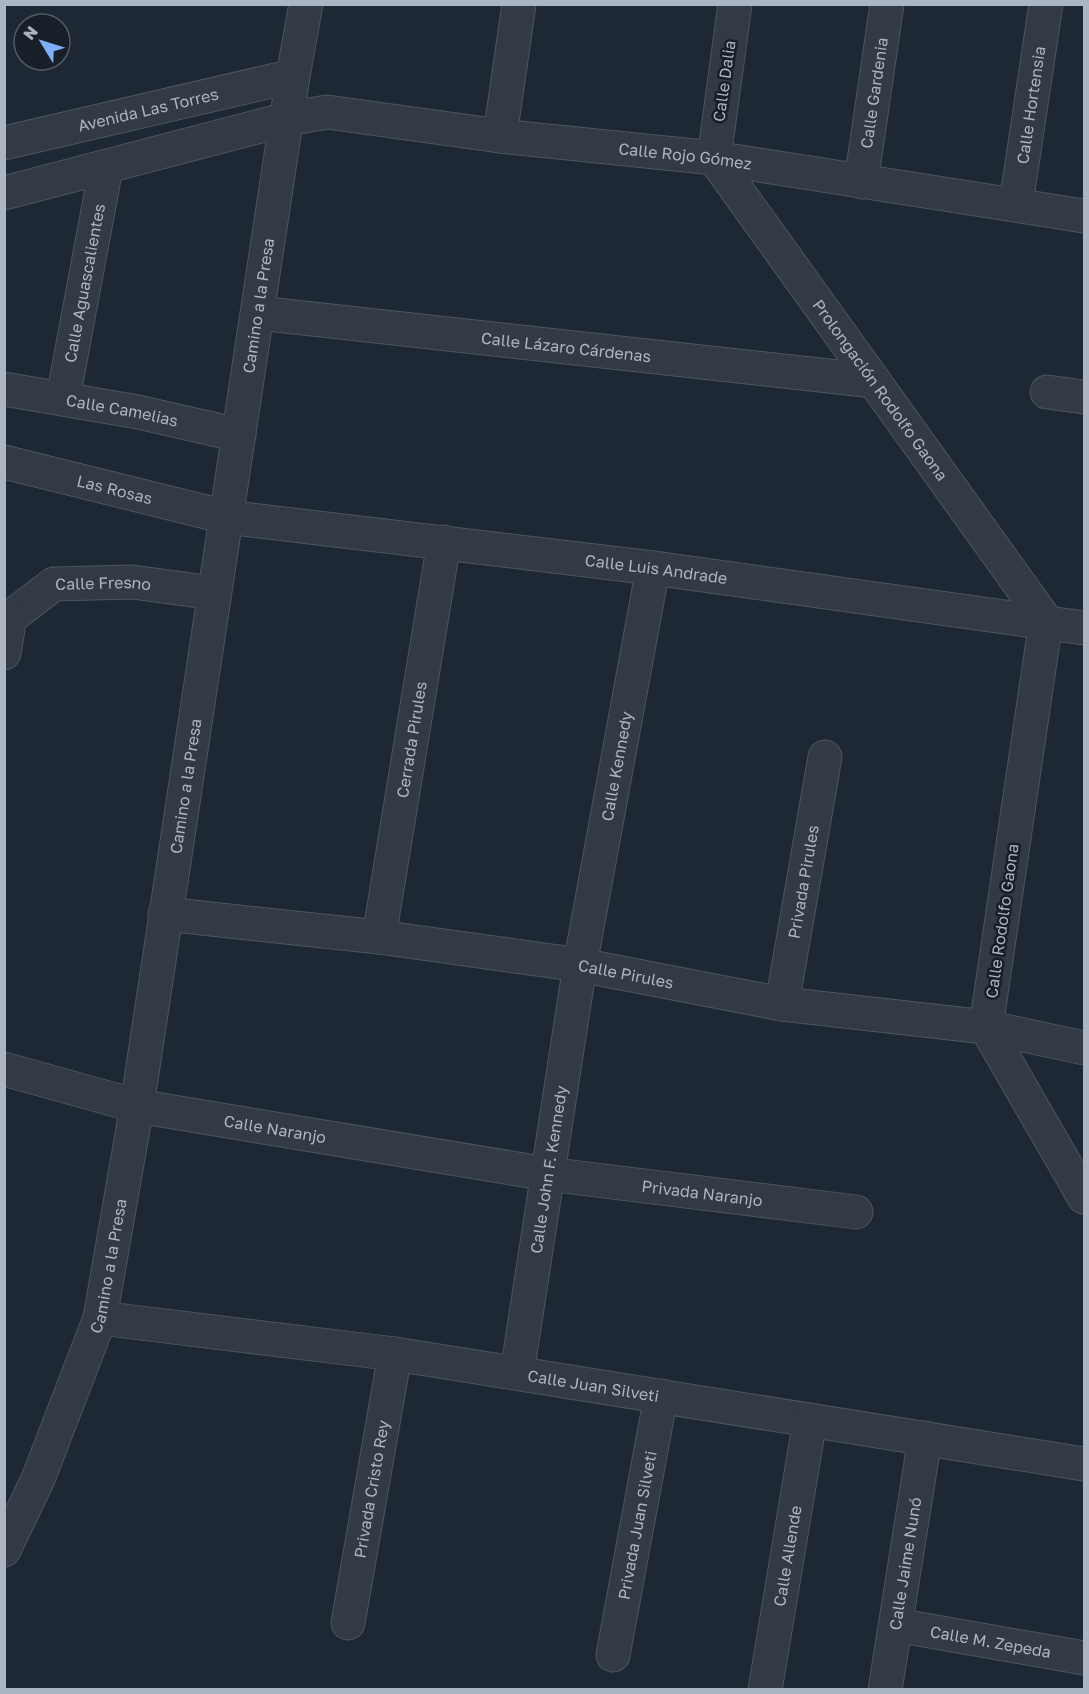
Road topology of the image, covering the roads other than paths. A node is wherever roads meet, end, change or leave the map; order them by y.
1 (306, 4) edge
2 (519, 4) edge
3 (735, 4) edge
4 (887, 4) edge
5 (1046, 4) edge
6 (293, 76) junction
7 (287, 119) junction
8 (500, 136) junction
9 (4, 143) edge
10 (714, 159) junction
11 (106, 168) junction
12 (861, 182) junction
13 (4, 193) edge
14 (1016, 204) junction
15 (1084, 216) edge
16 (258, 313) junction
17 (874, 381) junction
18 (4, 389) edge
19 (1047, 392) dead end
20 (63, 398) junction
21 (1084, 398) edge
22 (239, 435) junction
23 (4, 462) edge
24 (226, 517) junction
25 (444, 542) junction
26 (653, 568) junction
27 (214, 593) junction
28 (7, 619) edge
29 (1046, 621) junction
30 (1084, 628) edge
31 (4, 653) edge
32 (825, 757) dead end
33 (165, 914) junction
34 (379, 937) junction
35 (580, 965) junction
36 (782, 1004) junction
37 (986, 1027) junction
38 (1084, 1048) edge
39 (4, 1069) edge
40 (137, 1106) junction
41 (547, 1174) junction
42 (1084, 1197) edge
43 (856, 1212) dead end
44 (100, 1318) junction
45 (395, 1354) junction
46 (517, 1373) junction
47 (661, 1396) junction
48 (810, 1420) junction
49 (925, 1438) junction
50 (1084, 1464) edge
51 (13, 1513) edge
52 (4, 1550) edge
53 (348, 1623) dead end
54 (896, 1625) junction
55 (613, 1655) dead end
56 (1084, 1658) edge
57 (765, 1689) edge
58 (885, 1689) edge

1 - 6 street, Camino a la Presa
2 - 8 street
3 - 10 street, Calle Dalia
4 - 12 street, Calle Gardenia
5 - 14 street, Calle Hortensia
6 - 7 street, Camino a la Presa
6 - 9 street, Avenida Las Torres
7 - 8 street, Calle Rojo Gómez
7 - 11 street
7 - 16 street, Camino a la Presa
8 - 10 street, Calle Rojo Gómez
10 - 12 street, Calle Rojo Gómez
10 - 17 street, Prolongación Rodolfo Gaona
11 - 13 street
11 - 20 street, Calle Aguascalientes
12 - 14 street, Calle Rojo Gómez
14 - 15 street, Calle Rojo Gómez
16 - 17 street, Calle Lázaro Cárdenas
16 - 22 street, Camino a la Presa
17 - 29 street, Prolongación Rodolfo Gaona
18 - 20 street, Calle Camelias
19 - 21 street
20 - 22 street, Calle Camelias
22 - 24 street, Camino a la Presa
23 - 24 street, Las Rosas
24 - 25 street, Calle Luis Andrade
24 - 27 street, Camino a la Presa
25 - 26 street, Calle Luis Andrade
25 - 34 street, Cerrada Pirules
26 - 29 street, Calle Luis Andrade
26 - 35 street, Calle Kennedy
27 - 28 street, Calle Fresno
27 - 33 street, Camino a la Presa
28 - 31 street
29 - 30 street, Calle Luis Andrade
29 - 37 street, Calle Rodolfo Gaona
32 - 36 street, Privada Pirules
33 - 34 street, Calle Pirules
33 - 40 street, Camino a la Presa
34 - 35 street, Calle Pirules
35 - 36 street, Calle Pirules
35 - 41 street, Calle John F. Kennedy
36 - 37 street, Calle Pirules
37 - 38 street, Calle Pirules
37 - 42 street
39 - 40 street, Calle Naranjo
40 - 41 street, Calle Naranjo
40 - 44 street, Camino a la Presa
41 - 43 street, Privada Naranjo
41 - 46 street, Calle John F. Kennedy
44 - 45 street, Calle Juan Silveti
44 - 51 street, Camino a la Presa
45 - 46 street, Calle Juan Silveti
45 - 53 street, Privada Cristo Rey
46 - 47 street, Calle Juan Silveti
47 - 48 street, Calle Juan Silveti
47 - 55 street, Privada Juan Silveti
48 - 49 street, Calle Juan Silveti
48 - 57 street, Calle Allende
49 - 50 street, Calle Juan Silveti
49 - 54 street, Calle Jaime Nunó
51 - 52 street, Camino a la Presa
54 - 56 street, Calle M. Zepeda
54 - 58 street, Calle Jaime Nunó

